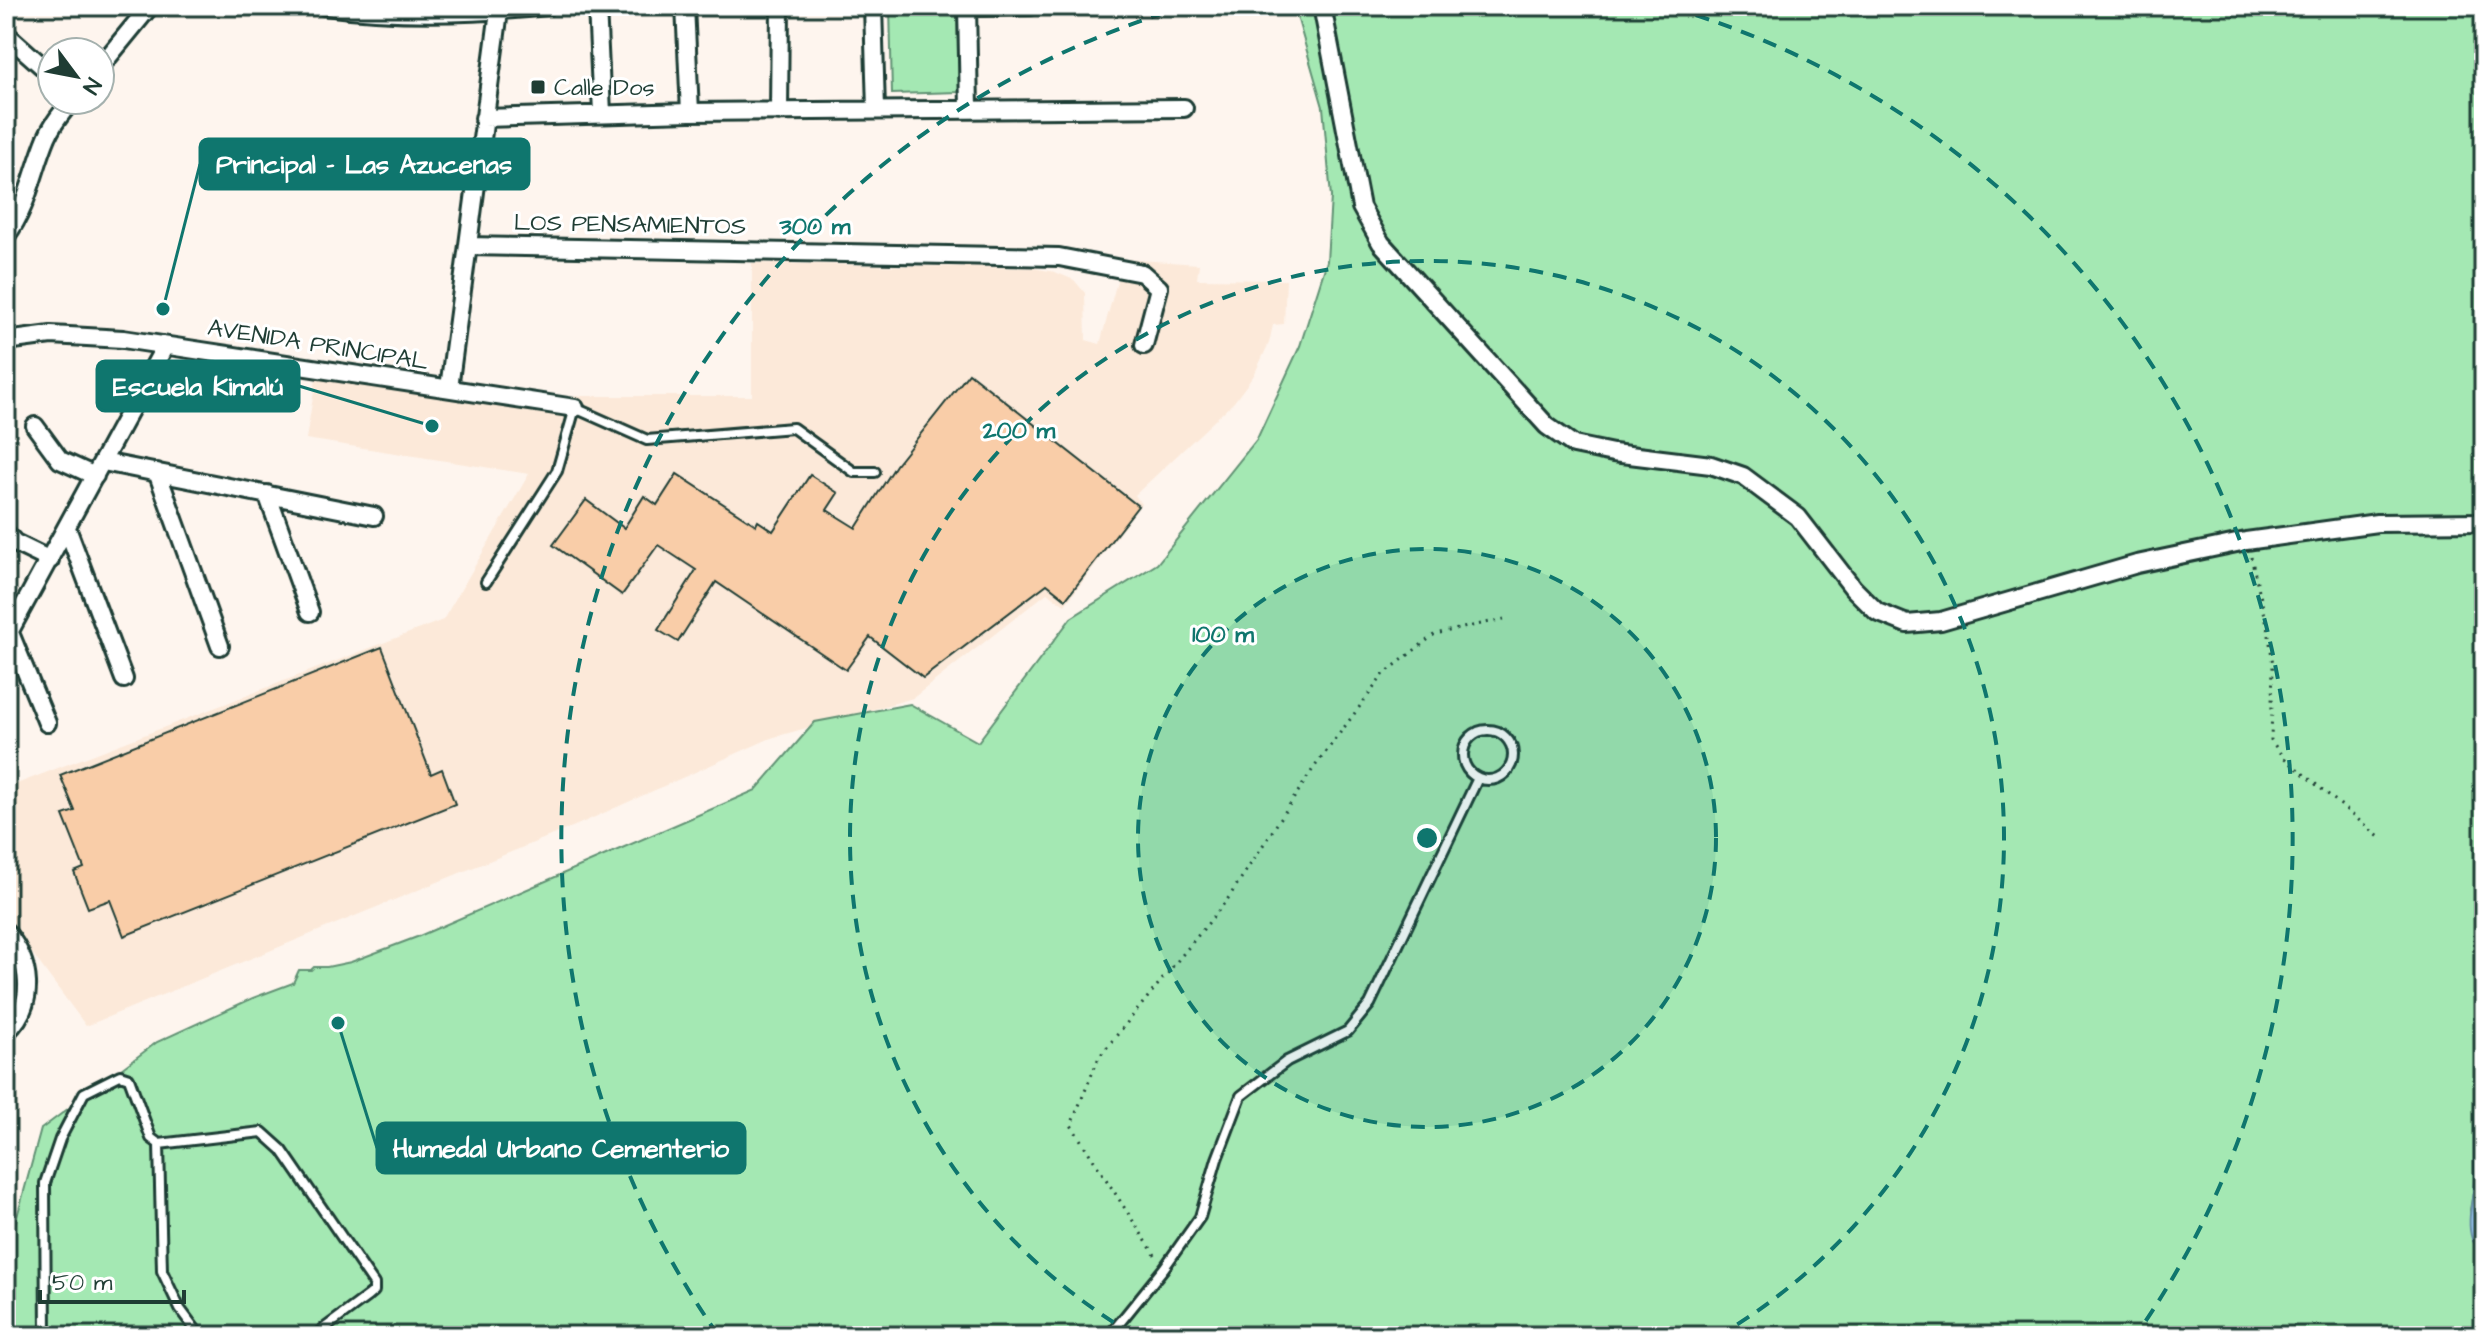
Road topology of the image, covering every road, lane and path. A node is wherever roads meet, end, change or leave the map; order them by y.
1 (150, 6) edge
2 (325, 6) edge
3 (547, 6) edge
4 (597, 6) edge
5 (685, 6) edge
6 (780, 6) edge
7 (873, 6) edge
8 (1030, 6) edge
9 (1322, 6) edge
10 (967, 7) edge
11 (499, 11) junction
12 (6, 34) edge
13 (116, 47) edge
14 (36, 61) edge
15 (1184, 108) dead end
16 (969, 109) junction
17 (876, 110) junction
18 (690, 112) junction
19 (779, 112) junction
20 (602, 113) junction
21 (59, 116) edge
22 (484, 118) junction
23 (6, 236) edge
24 (468, 246) junction
25 (6, 341) edge
26 (1144, 345) dead end
27 (165, 346) junction
28 (449, 388) junction
29 (575, 408) junction
30 (35, 426) dead end
31 (99, 469) junction
32 (157, 472) junction
33 (875, 472) dead end
34 (267, 494) junction
35 (374, 516) dead end
36 (2484, 522) edge
37 (67, 528) junction
38 (6, 533) edge
39 (2246, 541) junction
40 (50, 560) junction
41 (486, 582) dead end
42 (310, 612) dead end
43 (1504, 619) dead end
44 (8, 635) edge
45 (220, 646) dead end
46 (124, 679) dead end
47 (47, 723) dead end
48 (1478, 778) junction
49 (2379, 837) dead end
50 (6, 932) edge
51 (6, 1032) edge
52 (159, 1144) junction
53 (1164, 1268) junction
54 (46, 1336) edge
55 (200, 1336) edge
56 (314, 1336) edge
57 (1109, 1336) edge

1 - 13 street
2 - 11 street
3 - 11 street
4 - 20 street
5 - 18 street
6 - 19 street
7 - 17 street
8 - 10 street
9 - 39 street
10 - 16 street
11 - 22 street
12 - 14 street
15 - 16 street
16 - 17 street
17 - 19 street
18 - 19 street
18 - 20 street
20 - 22 street
21 - 23 street
22 - 24 street
24 - 26 street, LOS PENSAMIENTOS
24 - 28 street
25 - 27 street, AVENIDA PRINCIPAL
27 - 28 street, AVENIDA PRINCIPAL
27 - 31 street
28 - 29 street, AVENIDA PRINCIPAL
29 - 33 lane
29 - 41 lane
30 - 31 street
31 - 32 street
31 - 37 street
32 - 34 street
32 - 45 street
34 - 35 street
34 - 42 street
36 - 39 street
37 - 40 street
37 - 46 street
38 - 40 street
39 - 49 path
40 - 44 street
43 - 53 path
44 - 47 street
48 - 48 lane
48 - 53 lane
50 - 51 street
52 - 54 lane
52 - 55 lane
52 - 56 lane
53 - 57 lane

